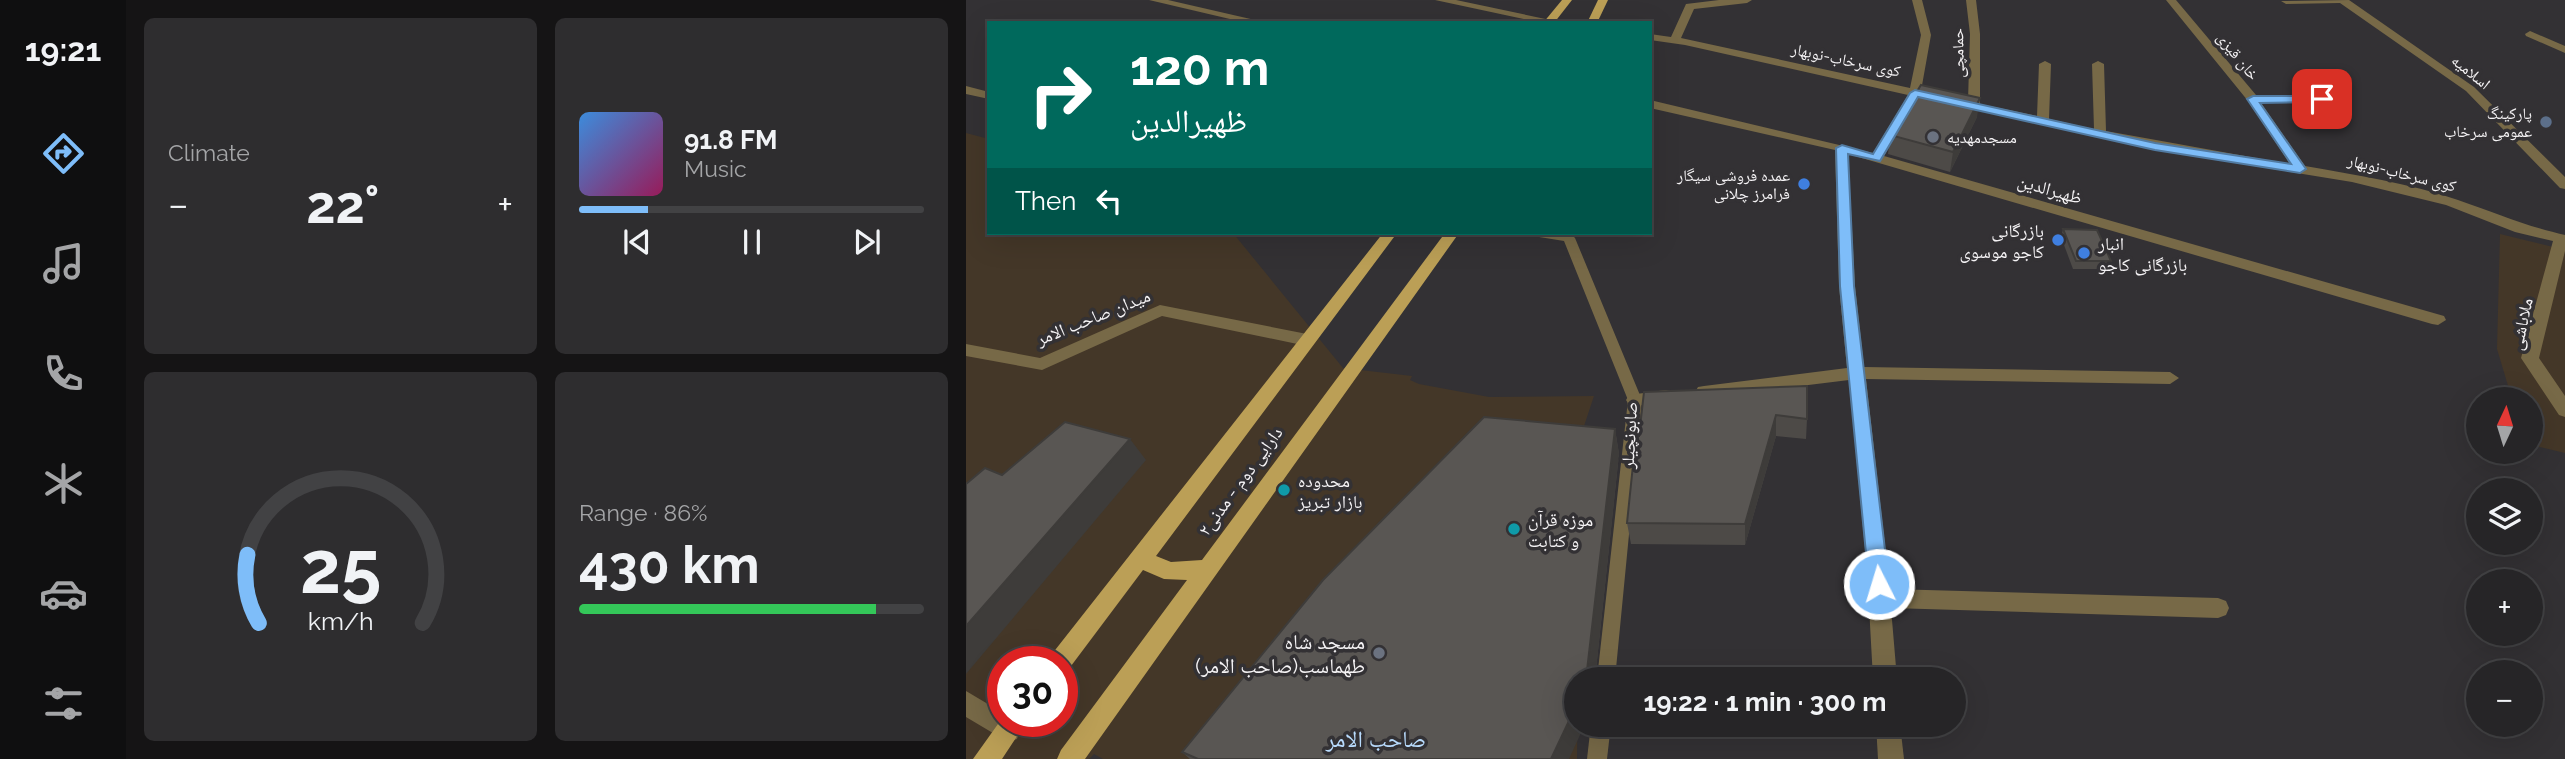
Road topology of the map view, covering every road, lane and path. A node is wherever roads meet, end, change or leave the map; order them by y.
1 (1154, 0) edge
2 (1440, 0) edge
3 (1567, 0) edge
4 (1604, 0) edge
5 (1746, 0) edge
6 (1917, 0) edge
7 (1971, 0) edge
8 (2171, 0) edge
9 (2342, 0) edge
10 (1452, 1) edge
11 (2286, 1) edge
12 (1254, 21) edge
13 (1544, 21) edge
14 (1550, 21) edge
15 (1593, 21) edge
16 (2530, 34) dead end
17 (1652, 37) edge
18 (1674, 41) junction
19 (2565, 50) edge
20 (2045, 64) dead end
21 (2098, 64) dead end
22 (966, 90) edge
23 (1915, 93) junction
24 (987, 95) edge
25 (2253, 99) junction
26 (2345, 99) dead end
27 (1652, 104) edge
28 (1974, 106) junction
29 (2043, 122) junction
30 (2100, 134) junction
31 (1842, 148) junction
32 (1876, 159) junction
33 (2300, 169) junction
34 (2565, 185) edge
35 (1388, 235) edge
36 (1451, 235) edge
37 (1547, 235) edge
38 (2563, 239) edge
39 (2438, 320) dead end
40 (1307, 340) junction
41 (970, 356) edge
42 (1857, 373) junction
43 (2171, 378) dead end
44 (1635, 400) junction
45 (2565, 410) edge
46 (1140, 556) junction
47 (1206, 569) junction
48 (1880, 598) junction
49 (2218, 608) dead end
50 (1072, 646) edge
51 (1607, 667) edge
52 (1884, 667) edge
53 (966, 703) edge
54 (987, 714) edge
55 (1003, 737) edge
56 (1600, 737) edge
57 (1889, 737) edge
58 (986, 759) edge
59 (1070, 759) edge
60 (1597, 759) edge
61 (1891, 759) edge

1 - 12 street
2 - 10 street
3 - 14 main road
4 - 15 main road
5 - 18 street
6 - 23 street
7 - 28 street, حمامچی
8 - 25 street, خان قیزی
9 - 11 street
9 - 34 street, اسلامیه
10 - 13 street
16 - 19 street
17 - 18 street, کوی سرخاب-نوبهار
18 - 23 street, کوی سرخاب-نوبهار
20 - 29 street
21 - 30 street
22 - 24 street
23 - 28 street, کوی سرخاب-نوبهار
23 - 32 street
25 - 26 street
25 - 33 street, خان قیزی
27 - 31 street, ظهیرالدین
28 - 29 street, کوی سرخاب-نوبهار
29 - 30 street, کوی سرخاب-نوبهار
30 - 33 street, کوی سرخاب-نوبهار
31 - 32 street, ظهیرالدین
31 - 42 street
32 - 39 street, ظهیرالدین
33 - 38 street, کوی سرخاب-نوبهار
35 - 40 main road, دارایی دوم - مدنی۲
36 - 47 main road, دارایی دوم - مدنی۲
37 - 44 lane, صابونچیلر
38 - 45 street, ملاباشی
40 - 41 street, میدان صاحب الامر
40 - 46 main road, دارایی دوم - مدنی۲
42 - 43 street
42 - 44 street
42 - 48 street
44 - 51 lane, صابونچیلر
46 - 47 main road
46 - 50 main road, دارایی دوم - مدنی۲
47 - 59 main road, دارایی دوم - مدنی۲
48 - 49 street
48 - 52 street
53 - 54 street
55 - 58 main road
56 - 60 lane
57 - 61 street

